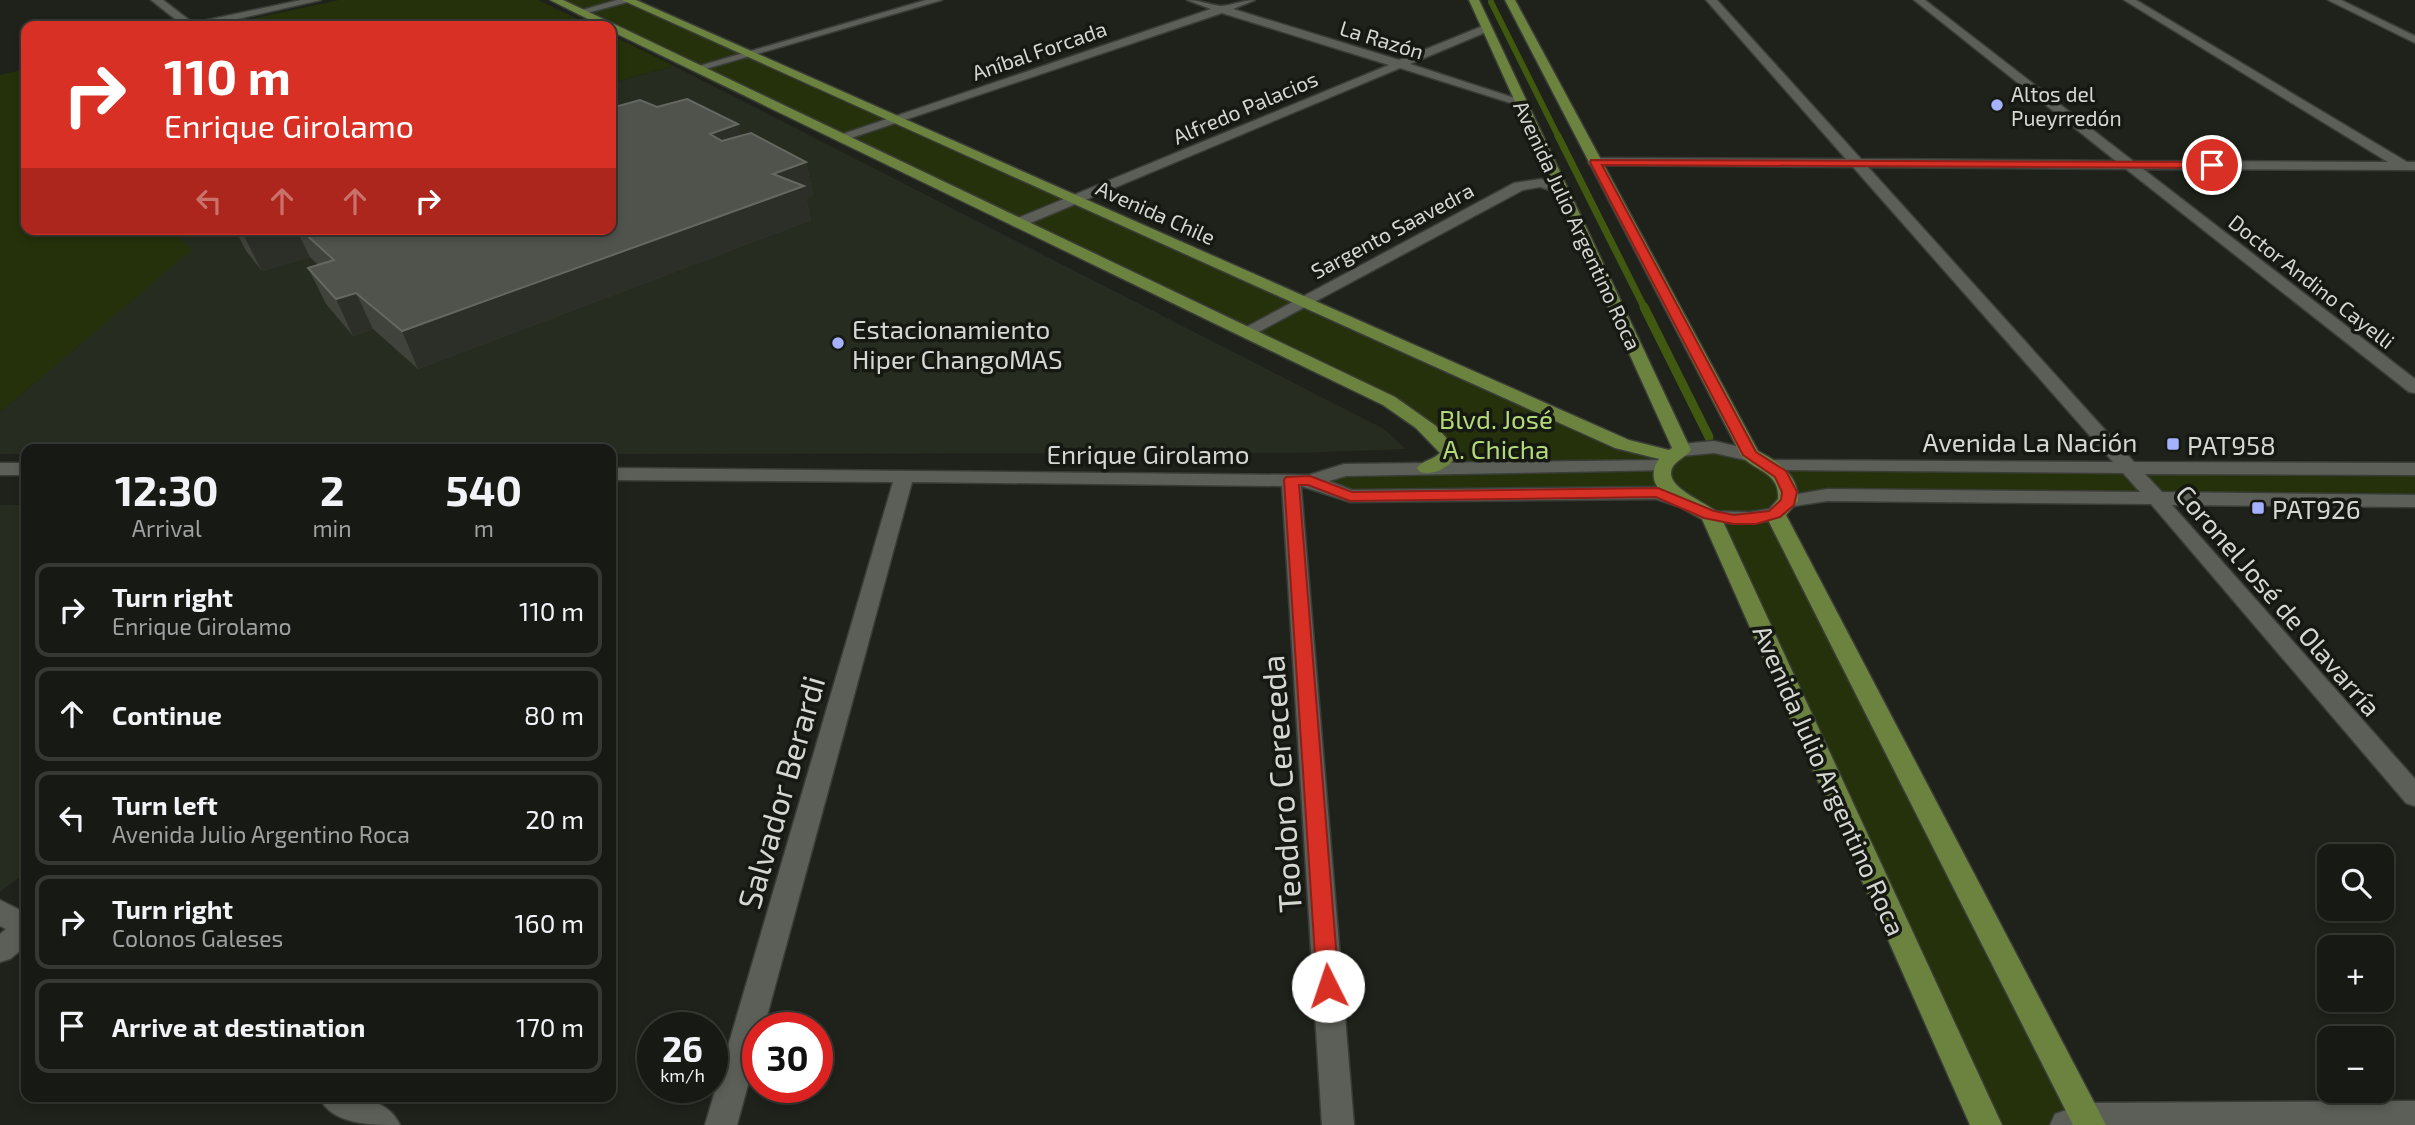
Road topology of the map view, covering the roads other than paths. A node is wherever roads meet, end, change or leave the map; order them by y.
1 (156, 0) edge
2 (316, 0) edge
3 (555, 0) edge
4 (628, 0) edge
5 (937, 0) edge
6 (1192, 0) edge
7 (1250, 0) edge
8 (1474, 0) edge
9 (1510, 0) edge
10 (1711, 0) edge
11 (1919, 0) edge
12 (2129, 0) edge
13 (2333, 0) edge
14 (1222, 9) junction
15 (580, 12) junction
16 (185, 21) edge
17 (216, 21) edge
18 (598, 21) edge
19 (1487, 28) junction
20 (616, 30) edge
21 (2415, 40) edge
22 (748, 54) junction
23 (1398, 64) junction
24 (698, 68) junction
25 (1521, 102) junction
26 (893, 119) junction
27 (840, 137) junction
28 (1595, 162) junction
29 (1856, 163) junction
30 (2129, 164) junction
31 (2412, 168) edge
32 (1562, 190) junction
33 (1072, 200) junction
34 (1018, 223) junction
35 (1300, 302) junction
36 (1245, 332) junction
37 (2415, 388) edge
38 (1750, 455) junction
39 (1671, 458) junction
40 (1771, 466) junction
41 (2128, 467) junction
42 (1427, 468) junction
43 (0, 469) edge
44 (21, 469) edge
45 (2415, 469) edge
46 (616, 475) edge
47 (904, 477) junction
48 (1301, 480) junction
49 (2155, 497) junction
50 (1680, 501) junction
51 (2415, 501) edge
52 (1782, 508) junction
53 (1710, 515) junction
54 (2415, 796) edge
55 (0, 912) edge
56 (21, 925) edge
57 (21, 932) edge
58 (0, 950) edge
59 (343, 1102) edge
60 (2415, 1116) edge
61 (2081, 1123) edge
62 (384, 1125) edge
63 (721, 1125) edge
64 (1338, 1125) edge
65 (1986, 1125) edge

1 - 16 street
2 - 17 street
3 - 15 main road
4 - 15 street
4 - 22 main road, Avenida Chile
5 - 22 street
6 - 14 street, La Razón
7 - 14 street, Aníbal Forcada
8 - 19 main road, Avenida Julio Argentino Roca
9 - 28 main road, Avenida Julio Argentino Roca
10 - 29 street, Coronel José de Olavarría
11 - 30 street, Doctor Andino Cayelli
12 - 31 street
13 - 21 street
14 - 23 street, La Razón
14 - 26 street, Aníbal Forcada
15 - 18 main road
19 - 23 street, Alfredo Palacios
19 - 25 main road, Avenida Julio Argentino Roca
20 - 24 main road
22 - 24 street
22 - 26 main road, Avenida Chile
23 - 25 street, La Razón
23 - 33 street, Alfredo Palacios
24 - 27 main road
25 - 32 main road, Avenida Julio Argentino Roca
26 - 27 street, Aníbal Forcada
26 - 33 main road, Avenida Chile
27 - 34 main road
28 - 29 street
28 - 38 main road, Avenida Julio Argentino Roca
29 - 30 street
29 - 41 street, Coronel José de Olavarría
30 - 31 street
30 - 37 street, Doctor Andino Cayelli
32 - 35 street, Sargento Saavedra
32 - 39 main road, Avenida Julio Argentino Roca
33 - 34 street, Alfredo Palacios
33 - 35 main road, Avenida Chile
34 - 36 main road
35 - 36 street, Sargento Saavedra
35 - 39 main road, Avenida Chile
36 - 42 main road
38 - 39 street
38 - 40 main road
39 - 42 street
39 - 50 main road, Avenida Julio Argentino Roca
40 - 41 street, Avenida La Nación
40 - 52 main road
41 - 45 street, Avenida La Nación
41 - 49 street, Coronel José de Olavarría
42 - 48 street
43 - 44 street
46 - 47 street, Enrique Girolamo
47 - 48 street, Enrique Girolamo
47 - 63 street, Salvador Berardi
48 - 50 street, Enrique Girolamo
48 - 64 street, Teodoro Cereceda
49 - 51 street, Avenida La Nación
49 - 52 street, Avenida La Nación
49 - 54 street, Coronel José de Olavarría
50 - 53 main road
52 - 53 street, Avenida La Nación
52 - 61 main road
53 - 65 main road, Avenida Julio Argentino Roca
55 - 56 street
57 - 58 street
59 - 62 street
60 - 61 street

